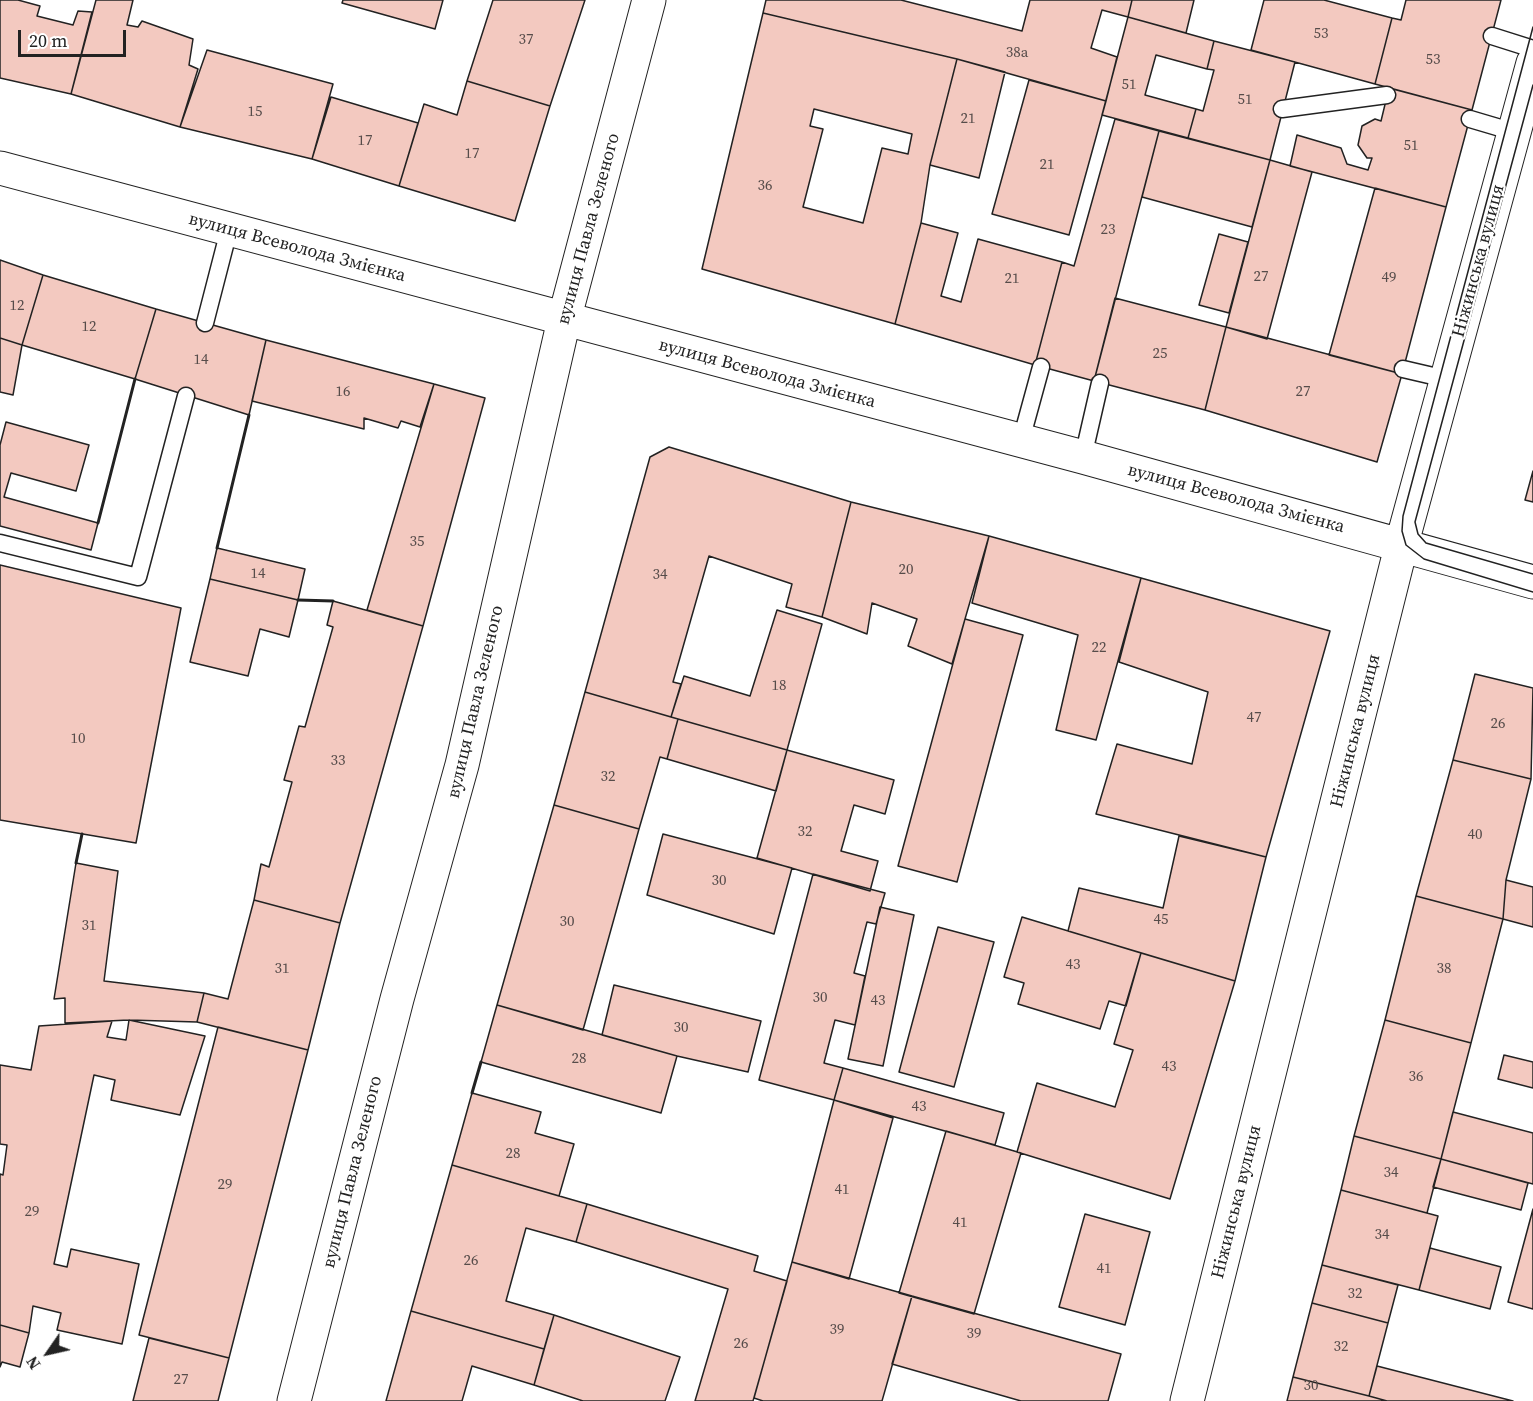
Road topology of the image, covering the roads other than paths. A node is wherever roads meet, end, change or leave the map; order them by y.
1 (649, 0) edge
2 (1492, 36) dead end
3 (1533, 49) edge
4 (1533, 63) edge
5 (1387, 95) dead end
6 (1282, 109) dead end
7 (1470, 119) dead end
8 (1514, 132) junction
9 (0, 168) edge
10 (229, 230) junction
11 (564, 320) junction
12 (205, 323) dead end
13 (1041, 367) dead end
14 (1403, 369) dead end
15 (1446, 379) junction
16 (1100, 383) dead end
17 (186, 396) dead end
18 (1022, 440) junction
19 (1083, 457) junction
20 (0, 543) edge
21 (1402, 544) junction
22 (1533, 582) edge
23 (294, 1401) edge
24 (1187, 1401) edge

1 - 11 street, вулиця Павла Зеленого
2 - 3 lane
4 - 8 street, Ніжинська вулиця
5 - 6 lane
7 - 8 lane
8 - 15 street, Ніжинська вулиця
9 - 10 street, вулиця Всеволода Змієнка
10 - 11 street, вулиця Всеволода Змієнка
10 - 12 lane
11 - 18 street, вулиця Всеволода Змієнка
11 - 23 street, вулиця Павла Зеленого
13 - 18 lane
14 - 15 lane
15 - 21 street, Ніжинська вулиця
16 - 19 lane
17 - 20 lane
18 - 19 street, вулиця Всеволода Змієнка
19 - 21 street, вулиця Всеволода Змієнка
21 - 22 street, вулиця Всеволода Змієнка
21 - 24 street, Ніжинська вулиця

